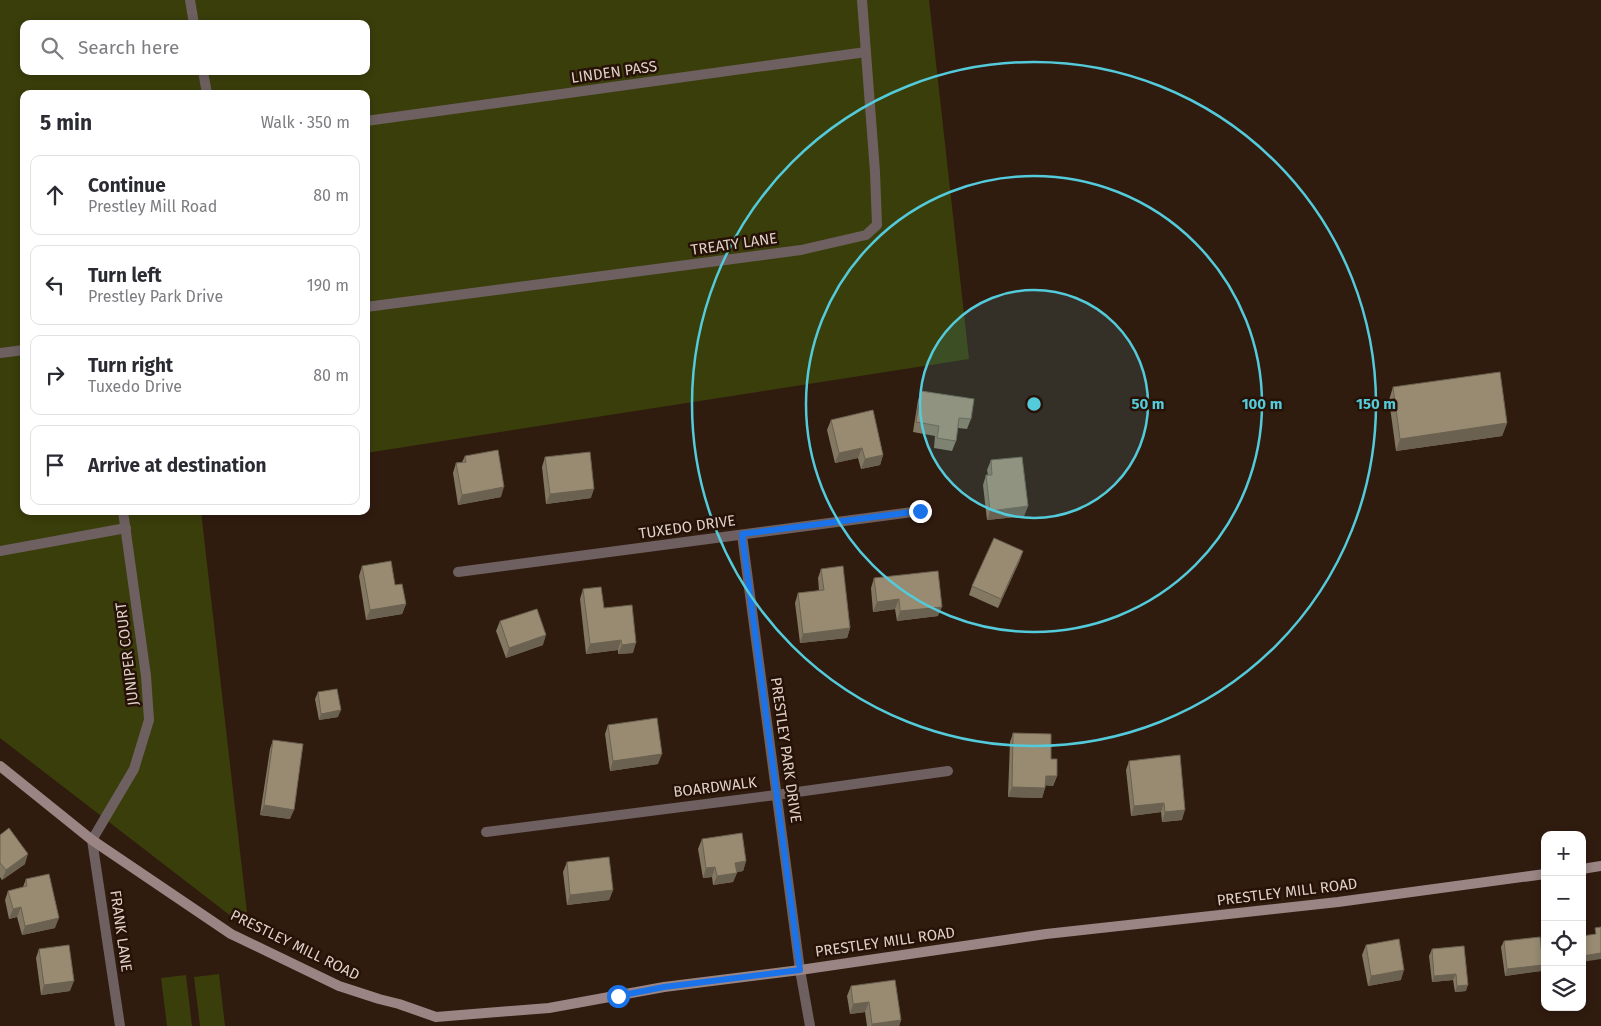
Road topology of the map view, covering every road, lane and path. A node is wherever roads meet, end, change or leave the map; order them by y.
1 (190, 0) edge
2 (862, 0) edge
3 (193, 20) edge
4 (866, 52) junction
5 (204, 75) edge
6 (205, 90) edge
7 (370, 120) edge
8 (370, 306) edge
9 (20, 350) edge
10 (0, 353) edge
11 (920, 511) dead end
12 (124, 515) edge
13 (126, 528) junction
14 (742, 534) junction
15 (0, 551) edge
16 (458, 572) dead end
17 (0, 766) edge
18 (948, 771) dead end
19 (776, 795) junction
20 (486, 832) dead end
21 (92, 840) junction
22 (1601, 866) edge
23 (1586, 868) edge
24 (1541, 875) edge
25 (800, 970) junction
26 (436, 1022) edge
27 (120, 1026) edge
28 (810, 1026) edge

1 - 3 street
2 - 4 street, TREATY LANE
4 - 7 street, LINDEN PASS
4 - 8 street, TREATY LANE
5 - 6 street
9 - 10 street
11 - 14 street, TUXEDO DRIVE
12 - 13 street, JUNIPER COURT
13 - 15 street
13 - 21 street, JUNIPER COURT
14 - 16 street, TUXEDO DRIVE
14 - 19 street, PRESTLEY PARK DRIVE
17 - 21 street, PRESTLEY MILL ROAD
18 - 19 street, BOARDWALK
19 - 20 street, BOARDWALK
19 - 25 street, PRESTLEY PARK DRIVE
21 - 26 street, PRESTLEY MILL ROAD
21 - 27 street, FRANK LANE
22 - 23 street
24 - 25 street, PRESTLEY MILL ROAD
25 - 26 street, PRESTLEY MILL ROAD
25 - 28 street, PRESTLEY PARK DRIVE

